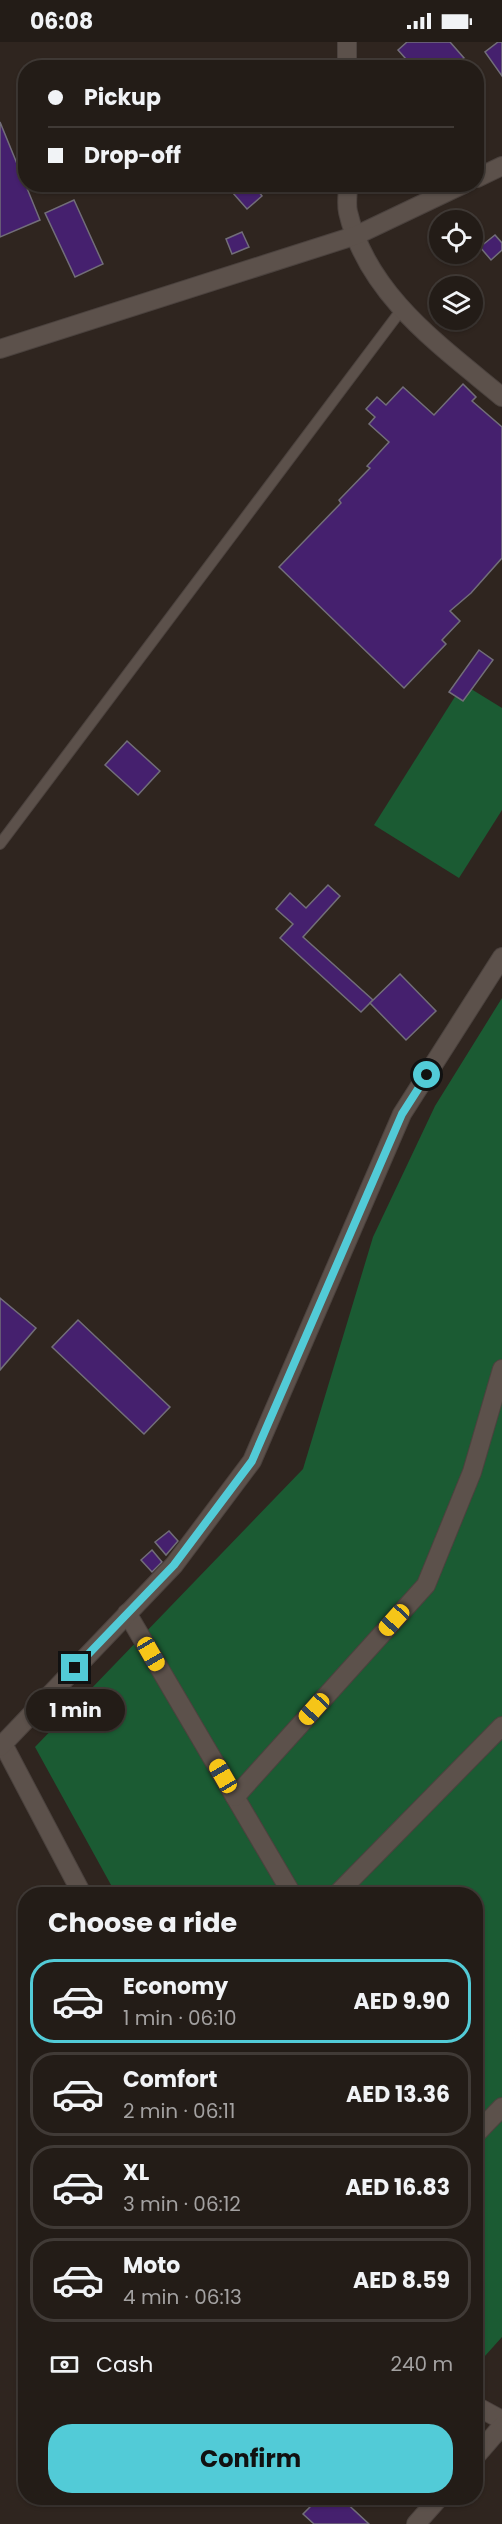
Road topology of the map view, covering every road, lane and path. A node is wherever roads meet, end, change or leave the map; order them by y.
1 (347, 42) edge
2 (347, 60) edge
3 (502, 166) edge
4 (484, 175) edge
5 (348, 192) edge
6 (447, 192) edge
7 (357, 235) junction
8 (402, 309) junction
9 (0, 349) edge
10 (502, 397) edge
11 (0, 844) edge
12 (502, 957) edge
13 (502, 1369) edge
14 (127, 1613) junction
15 (502, 1726) edge
16 (1, 1746) edge
17 (234, 1797) junction
18 (78, 1887) edge
19 (288, 1887) edge
20 (344, 1887) edge
21 (502, 2107) edge
22 (483, 2127) edge
23 (483, 2410) edge
24 (502, 2420) edge
25 (502, 2426) edge
26 (483, 2448) edge
27 (433, 2505) edge
28 (416, 2524) edge

1 - 2 street
3 - 4 street
5 - 7 street
6 - 7 street
7 - 8 street
7 - 9 street
8 - 10 street
8 - 11 lane
12 - 14 street
13 - 17 street
14 - 16 street
14 - 17 street
15 - 20 street
16 - 18 street
17 - 19 street
21 - 22 street
23 - 24 street
25 - 26 street
27 - 28 street

